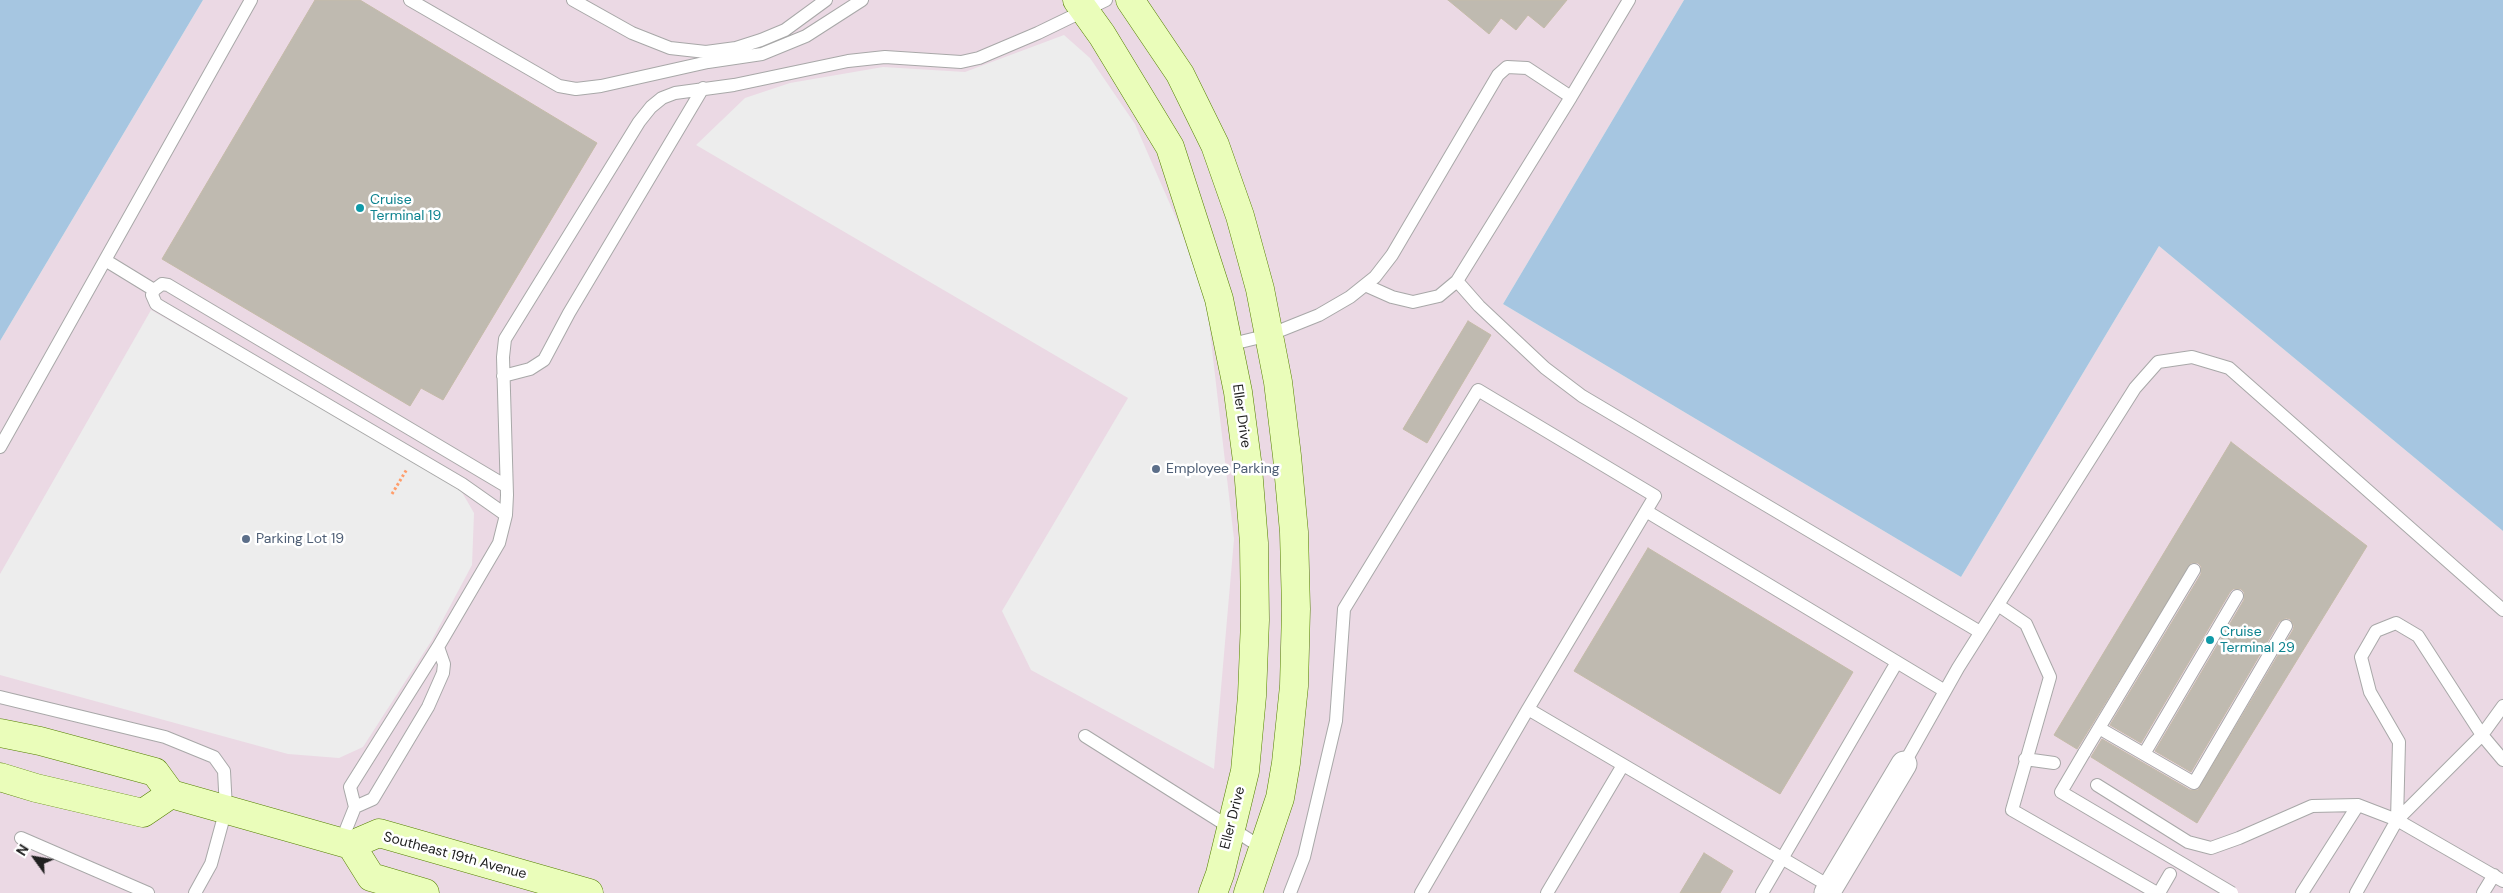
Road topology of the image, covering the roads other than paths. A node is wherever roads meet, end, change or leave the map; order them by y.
1 (251, 0) edge
2 (410, 0) edge
3 (573, 0) edge
4 (826, 0) edge
5 (862, 0) edge
6 (1130, 0) edge
7 (1629, 0) edge
8 (1090, 4) edge
9 (703, 88) junction
10 (1571, 98) junction
11 (105, 260) junction
12 (1457, 281) junction
13 (1365, 285) junction
14 (154, 290) junction
15 (1269, 335) junction
16 (1228, 345) junction
17 (503, 376) junction
18 (0, 447) edge
19 (506, 486) junction
20 (1646, 511) junction
21 (506, 515) junction
22 (2194, 570) dead end
23 (2237, 596) dead end
24 (1998, 605) junction
25 (2503, 610) edge
26 (2286, 626) dead end
27 (1980, 632) junction
28 (438, 647) junction
29 (1897, 662) junction
30 (1946, 691) junction
31 (0, 697) edge
32 (2503, 706) edge
33 (1528, 709) junction
34 (2099, 728) junction
35 (0, 733) edge
36 (2482, 735) junction
37 (1085, 736) dead end
38 (2144, 754) junction
39 (2025, 759) junction
40 (2503, 760) edge
41 (2054, 763) dead end
42 (1904, 764) joint
43 (1624, 765) junction
44 (0, 777) edge
45 (2097, 785) dead end
46 (171, 794) junction
47 (2358, 805) junction
48 (355, 807) junction
49 (226, 809) junction
50 (2397, 820) junction
51 (1231, 828) junction
52 (21, 838) dead end
53 (346, 844) junction
54 (1264, 849) junction
55 (1782, 858) junction
56 (2170, 874) dead end
57 (2498, 878) edge
58 (1829, 890) edge
59 (575, 891) edge
60 (148, 893) edge
61 (195, 893) edge
62 (425, 893) edge
63 (1213, 893) edge
64 (1248, 893) edge
65 (1290, 893) edge
66 (1421, 893) edge
67 (1547, 893) edge
68 (1762, 893) edge
69 (2158, 893) edge
70 (2232, 893) edge
71 (2302, 893) edge
72 (2356, 893) edge
73 (2483, 893) edge

1 - 11 lane
2 - 5 lane
3 - 4 lane
6 - 15 street
7 - 10 lane
8 - 9 lane
8 - 16 street, Eller Drive
9 - 17 lane
9 - 17 lane
10 - 12 lane
10 - 13 lane
11 - 14 lane
11 - 18 lane
12 - 13 lane
12 - 27 lane
13 - 15 lane
14 - 19 lane
14 - 21 lane
15 - 16 lane
15 - 54 street
16 - 51 street, Eller Drive
17 - 19 lane
19 - 21 lane
20 - 29 lane
20 - 33 lane
20 - 65 lane
21 - 28 lane
22 - 34 lane
23 - 38 lane
24 - 25 lane
24 - 27 lane
24 - 39 lane
26 - 38 lane
27 - 30 lane
28 - 48 lane
28 - 48 lane
29 - 30 lane
29 - 55 lane
30 - 42 lane
31 - 49 lane
32 - 36 lane
33 - 43 lane
33 - 66 lane
34 - 38 lane
34 - 70 lane, bridge
35 - 46 street
36 - 40 lane
36 - 50 lane
36 - 50 lane
37 - 51 lane
39 - 41 lane
39 - 69 lane
42 - 58 street
43 - 55 lane
43 - 67 lane
44 - 46 street
45 - 47 lane
46 - 49 street
47 - 50 lane
47 - 71 lane
48 - 53 lane
49 - 53 street
49 - 61 lane
50 - 57 lane
50 - 72 lane
51 - 54 lane
51 - 63 street, Eller Drive
52 - 60 lane
53 - 59 street, Southeast 19th Avenue
53 - 62 street
54 - 64 street
55 - 58 lane
55 - 68 lane
56 - 69 lane
57 - 73 lane

